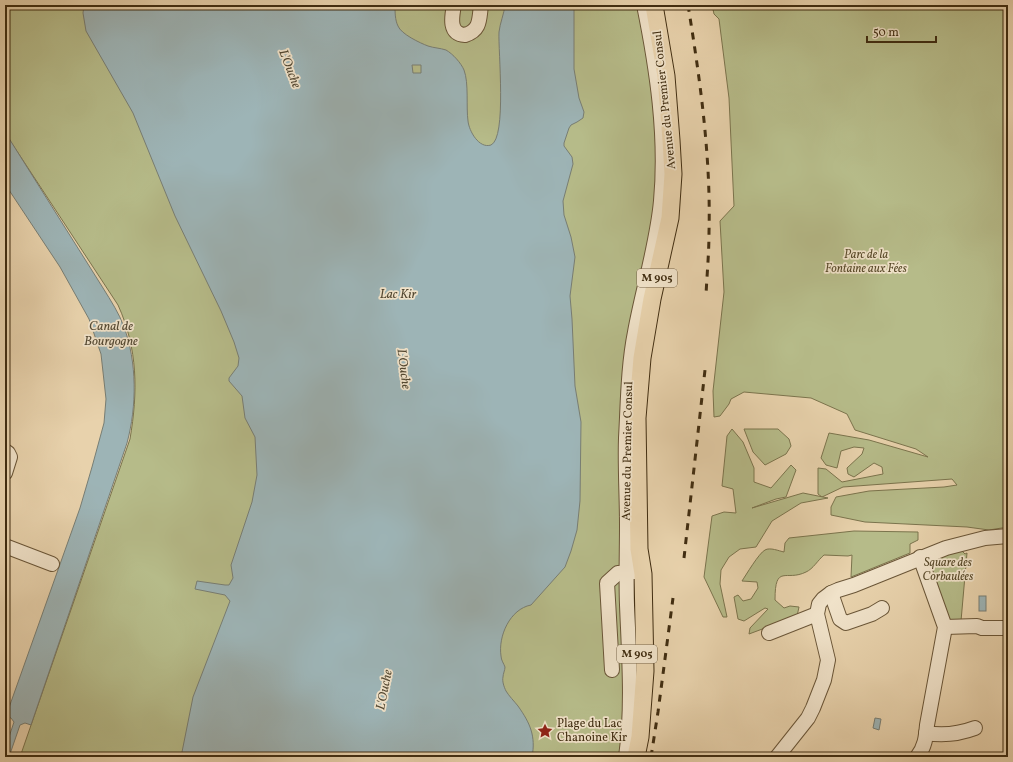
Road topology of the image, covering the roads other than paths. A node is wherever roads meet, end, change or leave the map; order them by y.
1 (454, 5) edge
2 (481, 5) edge
3 (644, 5) edge
4 (654, 5) edge
5 (5, 451) edge
6 (5, 473) edge
7 (1008, 536) edge
8 (5, 546) edge
9 (920, 557) junction
10 (52, 564) dead end
11 (635, 575) junction
12 (830, 593) junction
13 (882, 608) dead end
14 (817, 614) junction
15 (945, 627) junction
16 (1008, 628) edge
17 (769, 634) dead end
18 (612, 670) dead end
19 (975, 728) dead end
20 (926, 733) junction
21 (626, 757) edge
22 (636, 757) edge
23 (777, 757) edge
24 (918, 757) edge

1 - 2 street
3 - 11 street, Avenue du Premier Consul / M 905
4 - 11 main road, Avenue du Premier Consul / M 905
5 - 6 street
7 - 9 street
8 - 10 street
9 - 12 street
9 - 15 street
11 - 18 street
11 - 21 street, Avenue du Premier Consul / M 905
11 - 22 main road, Avenue du Premier Consul / M 905
12 - 13 street
12 - 14 street
14 - 17 street
14 - 23 street
15 - 16 street
15 - 20 street
19 - 20 street
20 - 24 street

